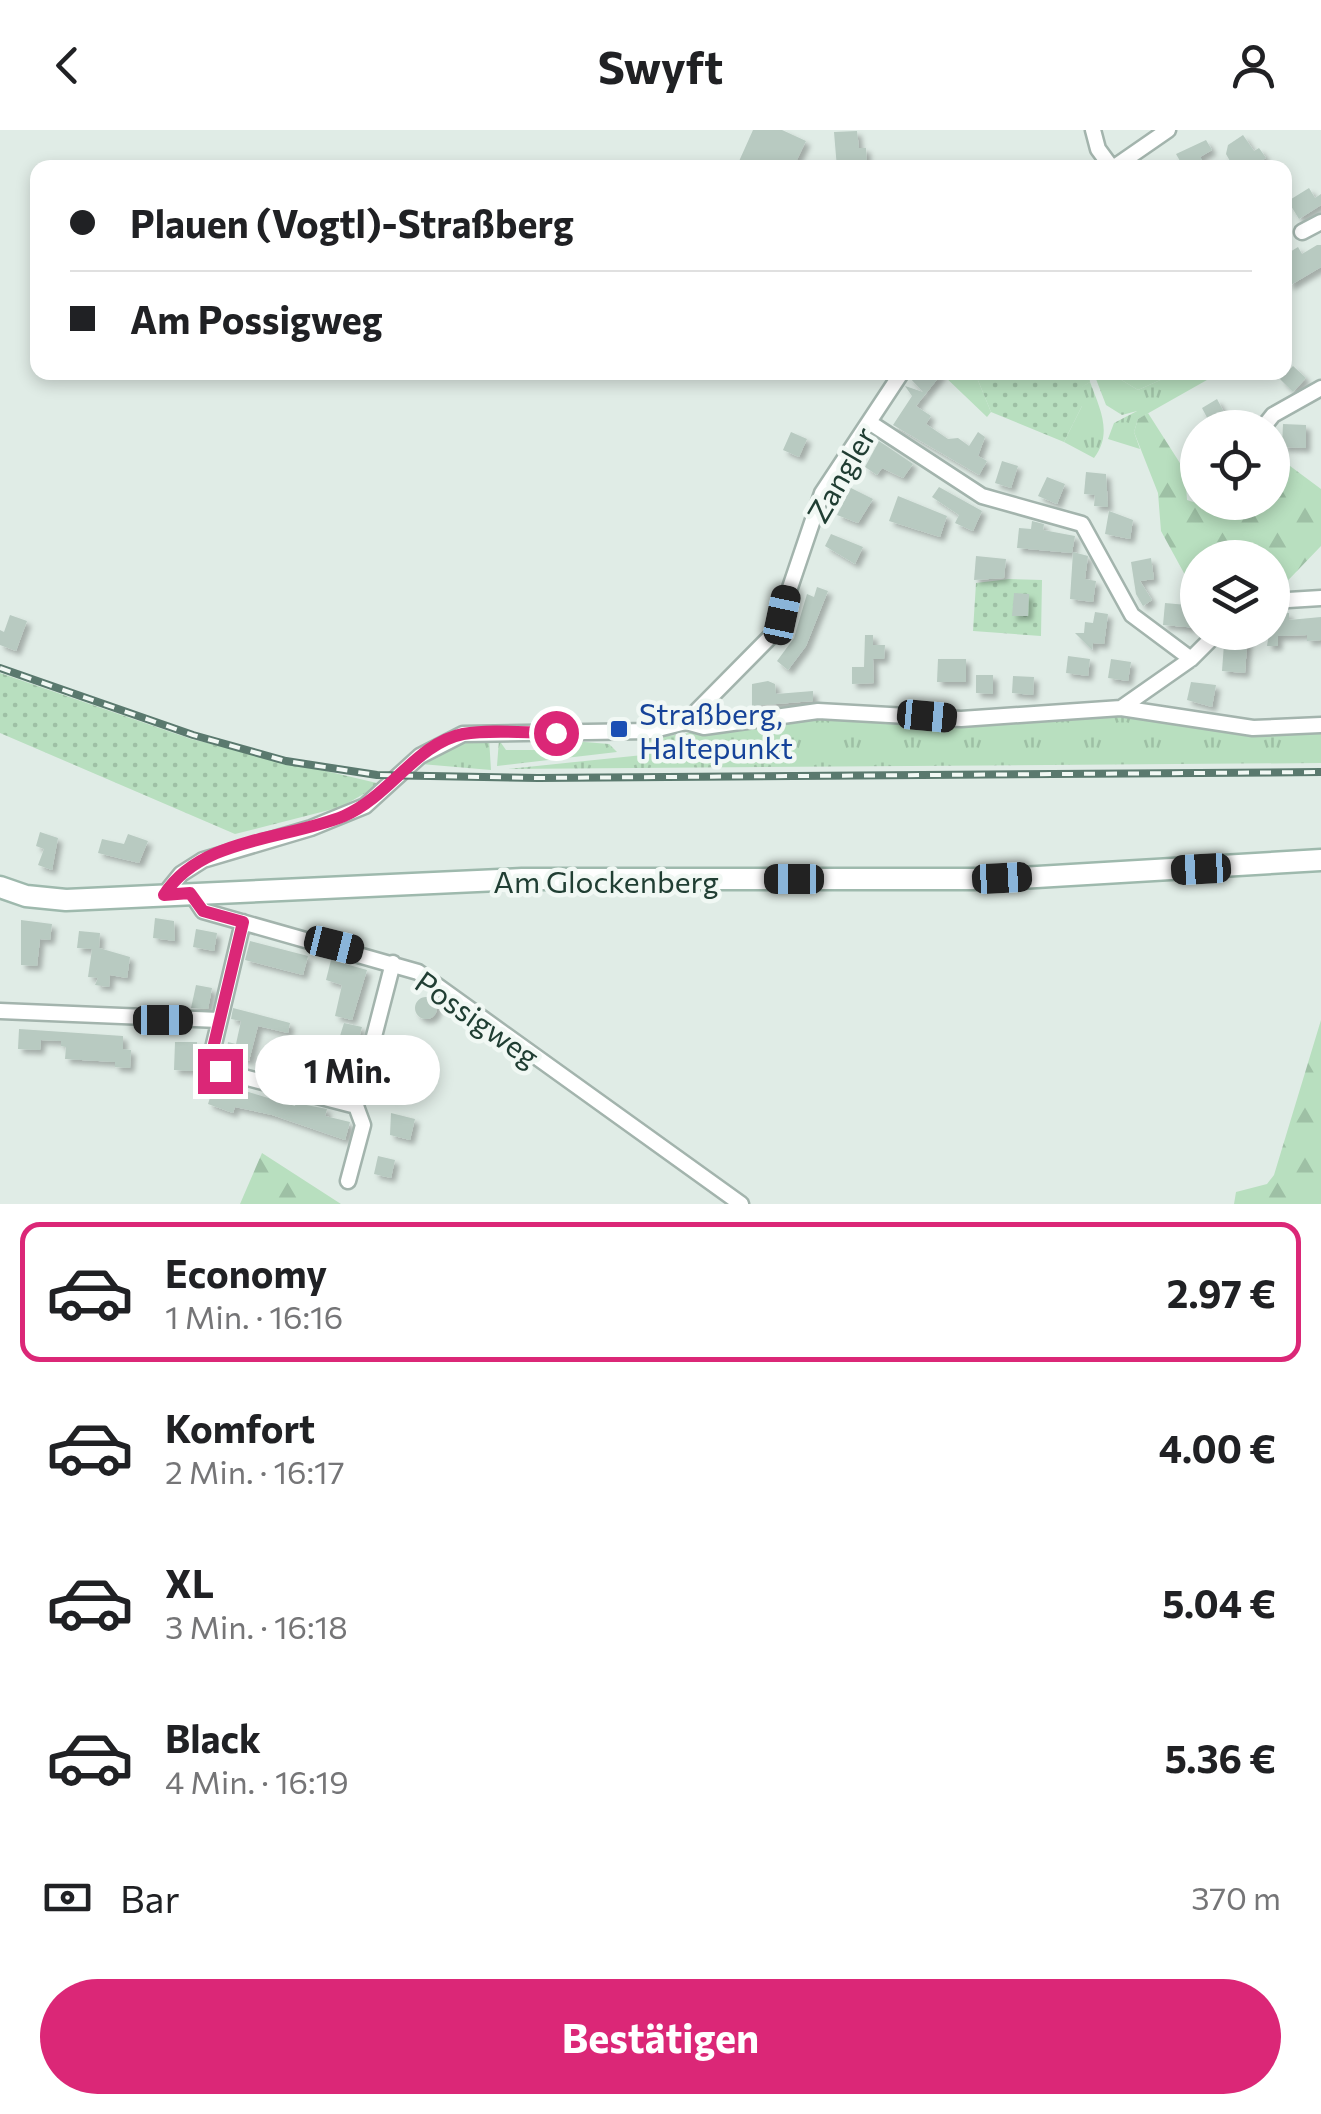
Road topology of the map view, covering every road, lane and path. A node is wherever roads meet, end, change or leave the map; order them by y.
1 (1093, 130) edge
2 (1168, 130) edge
3 (1107, 160) edge
4 (1125, 160) edge
5 (1321, 222) edge
6 (1302, 232) dead end
7 (897, 380) edge
8 (1321, 388) edge
9 (1282, 410) edge
10 (869, 422) junction
11 (1321, 598) edge
12 (1290, 600) edge
13 (1200, 650) edge
14 (1191, 659) junction
15 (1121, 708) junction
16 (686, 722) junction
17 (1321, 725) edge
18 (1321, 860) edge
19 (0, 887) edge
20 (190, 893) junction
21 (164, 895) junction
22 (243, 922) junction
23 (394, 963) junction
24 (0, 1011) edge
25 (218, 1020) junction
26 (356, 1106) junction
27 (348, 1181) dead end
28 (740, 1204) edge

1 - 3 street
2 - 4 street
5 - 6 street
7 - 10 street, Zangler
8 - 9 street
10 - 14 street
10 - 16 street, Zangler
11 - 12 street
13 - 14 street
14 - 15 street
15 - 16 street
15 - 17 street
16 - 21 street
18 - 20 main road, Am Glockenberg
19 - 21 main road, Am Glockenberg
20 - 21 main road, Am Glockenberg
20 - 22 street, Possigweg
22 - 23 street, Possigweg
22 - 25 street
23 - 26 street
23 - 28 street, Possigweg
24 - 25 street
25 - 26 street
26 - 27 street

